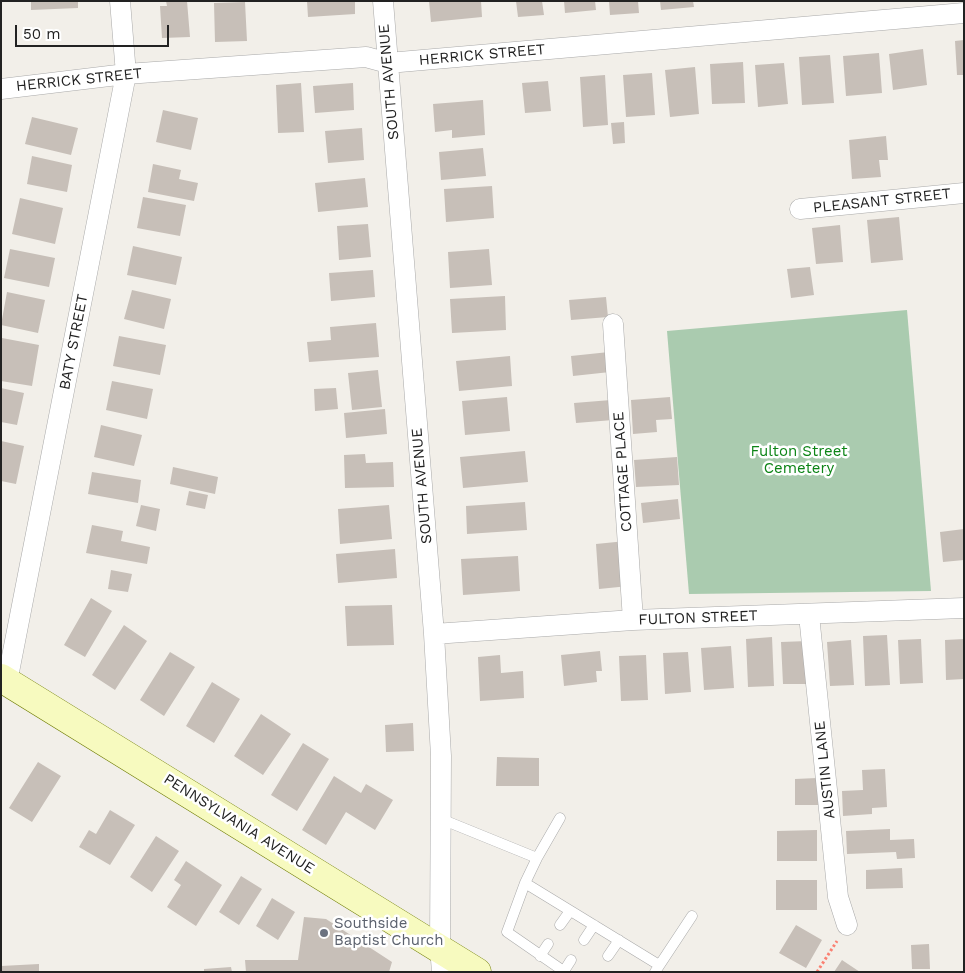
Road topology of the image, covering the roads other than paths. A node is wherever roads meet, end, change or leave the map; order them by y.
1 (120, 1) edge
2 (383, 1) edge
3 (964, 13) edge
4 (388, 63) junction
5 (126, 74) junction
6 (1, 89) edge
7 (964, 193) edge
8 (800, 209) dead end
9 (613, 324) dead end
10 (964, 608) edge
11 (809, 615) junction
12 (633, 620) junction
13 (434, 634) junction
14 (4, 680) edge
15 (560, 818) dead end
16 (441, 819) junction
17 (537, 858) junction
18 (525, 883) junction
19 (570, 911) junction
20 (692, 916) dead end
21 (560, 925) dead end
22 (594, 925) junction
23 (847, 925) road end
24 (584, 940) dead end
25 (620, 940) junction
26 (548, 944) dead end
27 (540, 956) junction
28 (608, 956) dead end
29 (440, 960) edge
30 (571, 960) dead end
31 (657, 968) edge
32 (564, 971) edge
33 (477, 972) edge

1 - 5 street, BATY STREET
2 - 4 street, SOUTH AVENUE
3 - 4 street, HERRICK STREET
4 - 5 street, HERRICK STREET
4 - 13 street, SOUTH AVENUE
5 - 6 street, HERRICK STREET
5 - 14 street, BATY STREET
7 - 8 street, PLEASANT STREET
9 - 12 street, COTTAGE PLACE
10 - 11 street, FULTON STREET
11 - 12 street, FULTON STREET
11 - 23 street, AUSTIN LANE
12 - 13 street, FULTON STREET
13 - 16 street, SOUTH AVENUE
14 - 29 main road, PENNSYLVANIA AVENUE
15 - 17 lane
16 - 17 lane
16 - 29 street, SOUTH AVENUE
17 - 18 lane
18 - 19 lane
18 - 27 lane
19 - 21 lane
19 - 22 lane
20 - 31 lane
22 - 24 lane
22 - 25 lane
25 - 28 lane
25 - 31 lane
26 - 27 lane
27 - 32 lane
29 - 33 main road, PENNSYLVANIA AVENUE
30 - 32 lane

